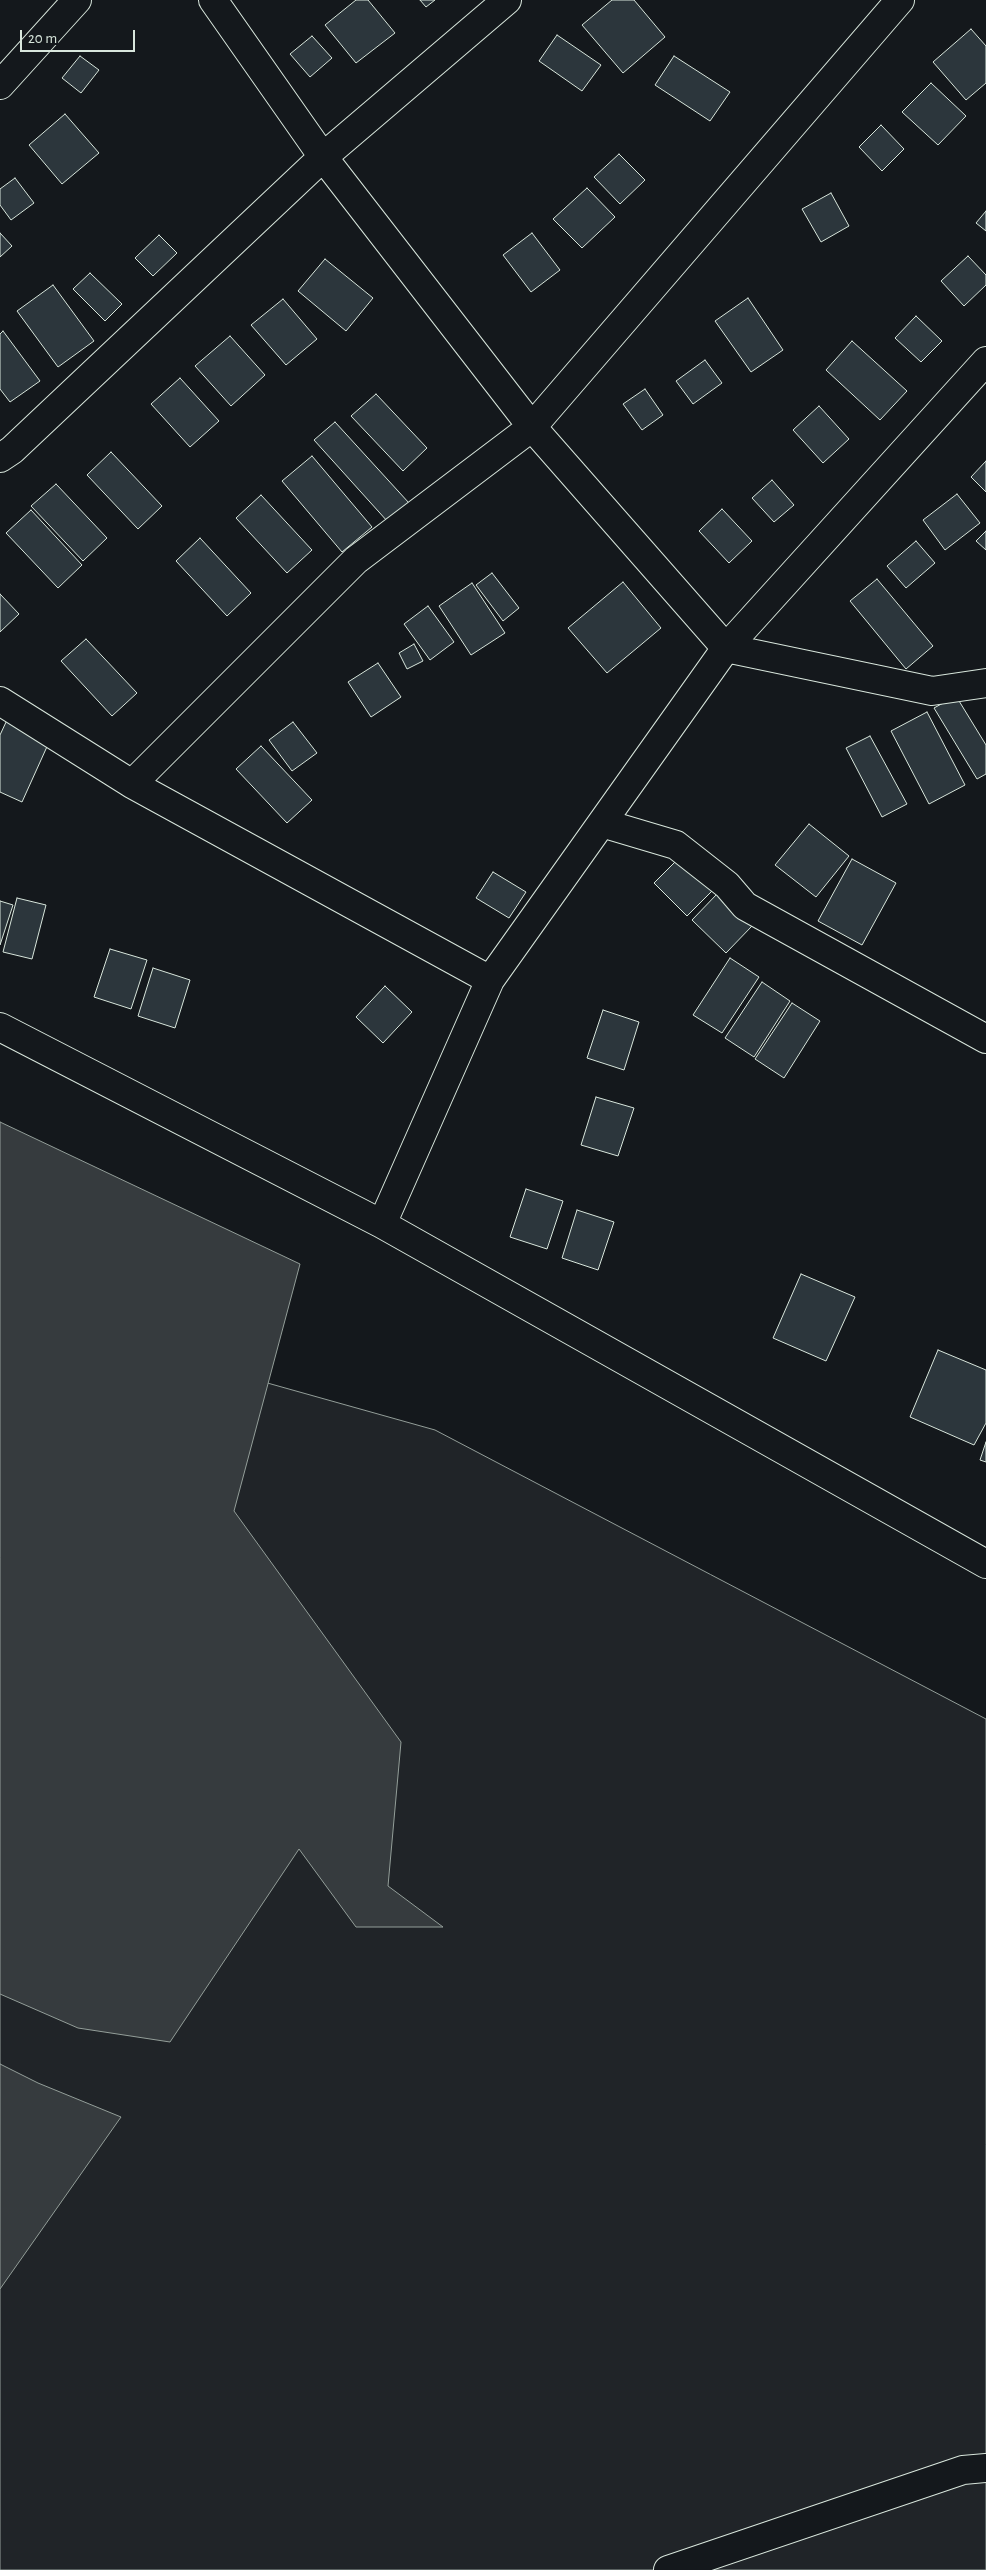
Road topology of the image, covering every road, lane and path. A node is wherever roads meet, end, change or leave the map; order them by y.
1 (77, 0) edge
2 (213, 0) edge
3 (507, 0) edge
4 (900, 0) edge
5 (0, 85) edge
6 (323, 157) junction
7 (986, 361) edge
8 (532, 427) junction
9 (0, 458) edge
10 (726, 648) junction
11 (986, 683) edge
12 (0, 701) edge
13 (132, 784) junction
14 (602, 822) junction
15 (490, 980) junction
16 (0, 1027) edge
17 (986, 1039) edge
18 (382, 1224) junction
19 (986, 1564) edge
20 (986, 2468) edge
21 (668, 2570) edge

1 - 5 street
2 - 6 street
3 - 6 street
4 - 8 street
6 - 8 street
6 - 9 street
7 - 10 street
8 - 10 street
8 - 13 street
10 - 11 street
10 - 14 street
12 - 13 street
13 - 15 street
14 - 15 street
14 - 17 street
15 - 18 street
16 - 18 street
18 - 19 street
20 - 21 street

